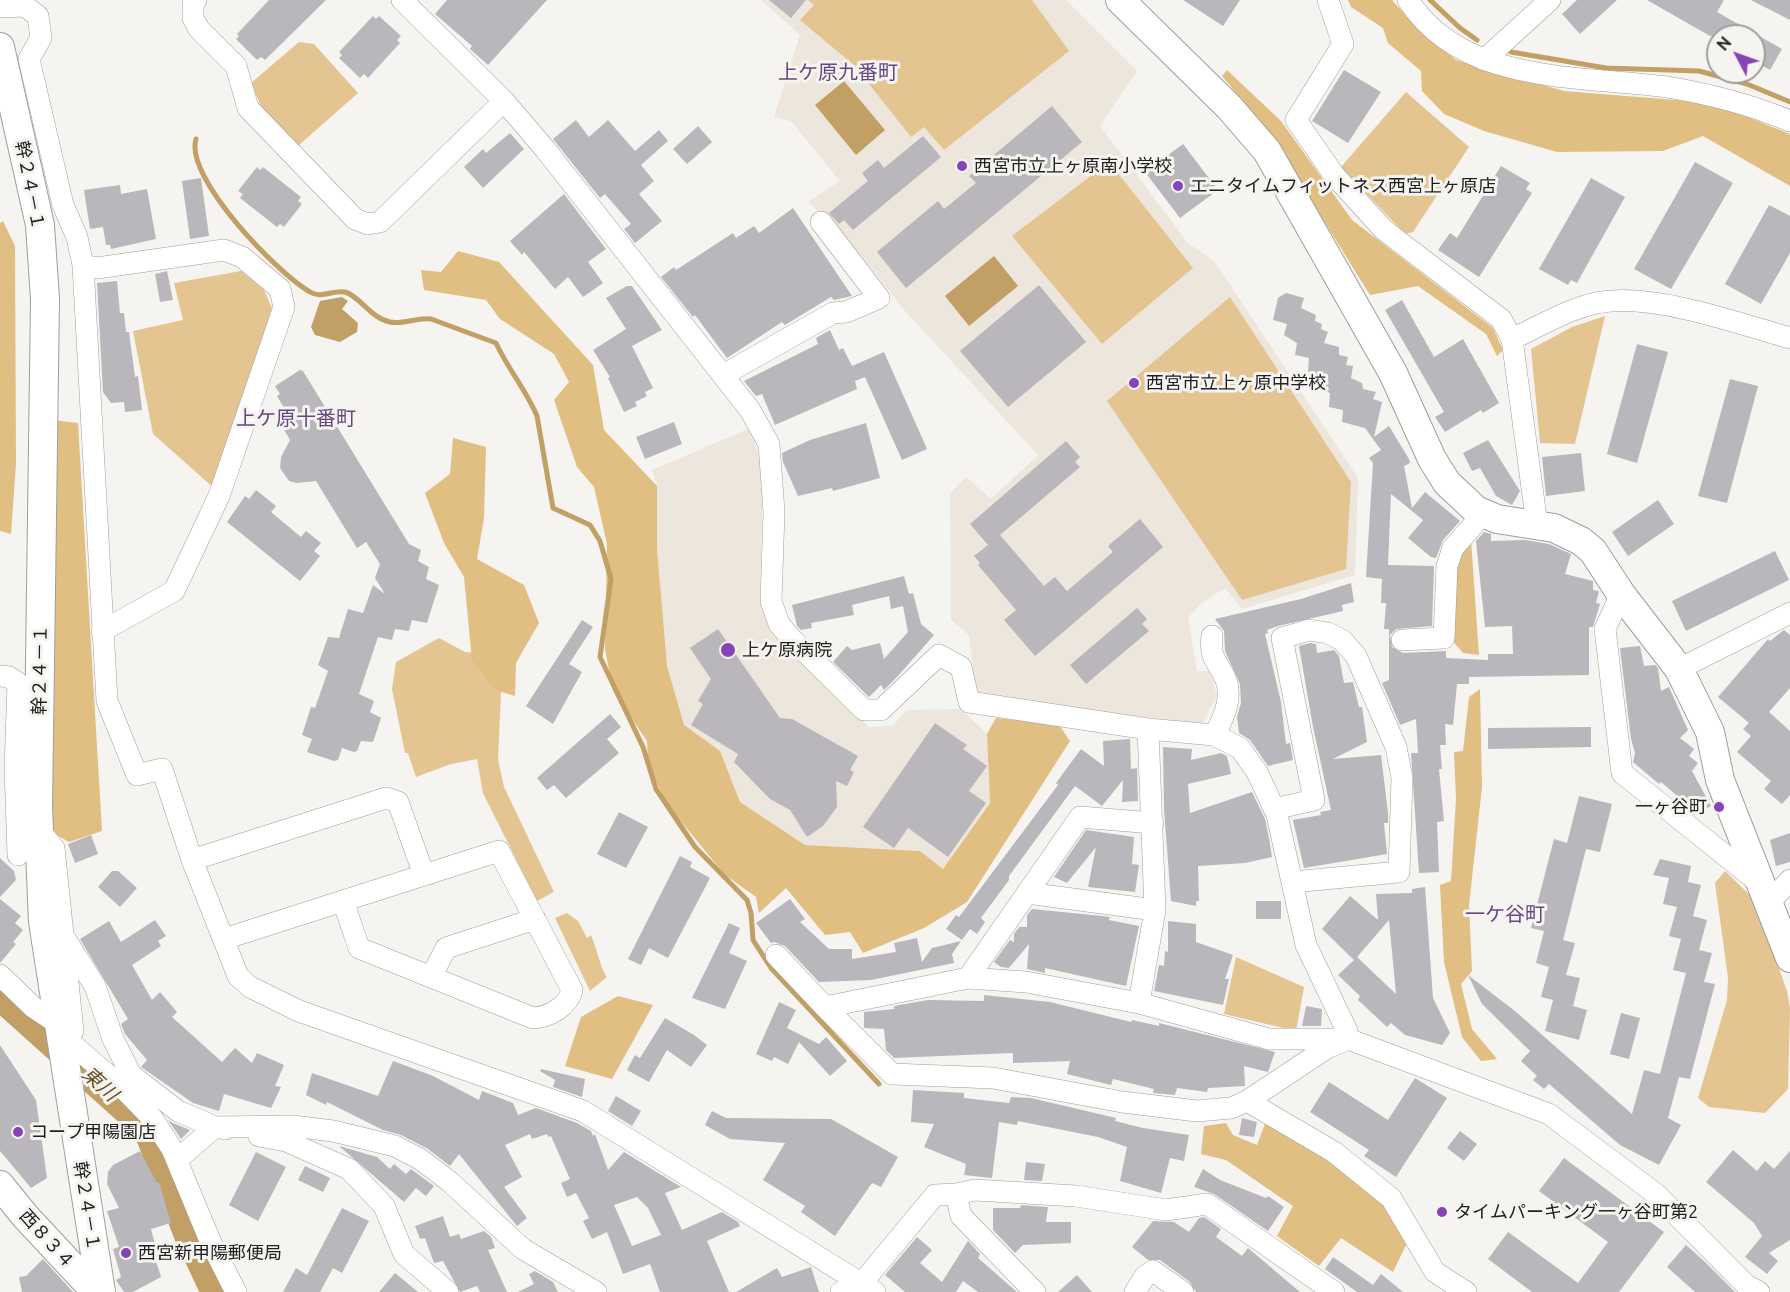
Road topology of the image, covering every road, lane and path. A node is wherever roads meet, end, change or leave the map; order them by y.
1 (195, 0) edge
2 (402, 0) edge
3 (1119, 0) edge
4 (1328, 0) edge
5 (1408, 0) edge
6 (1550, 0) edge
7 (0, 7) edge
8 (0, 48) edge
9 (1484, 60) junction
10 (504, 101) junction
11 (1789, 119) edge
12 (822, 222) dead end
13 (83, 265) junction
14 (1790, 338) edge
15 (1512, 339) junction
16 (723, 375) junction
17 (1484, 513) junction
18 (1537, 525) junction
19 (1621, 594) junction
20 (1790, 612) edge
21 (102, 631) junction
22 (1212, 636) dead end
23 (1402, 640) dead end
24 (1679, 669) junction
25 (9, 680) edge
26 (1148, 729) junction
27 (1214, 735) junction
28 (7, 769) edge
29 (1274, 809) junction
30 (1153, 823) junction
31 (39, 831) junction
32 (19, 856) edge
33 (192, 860) junction
34 (424, 875) junction
35 (1292, 882) junction
36 (1775, 890) edge
37 (1027, 893) junction
38 (343, 901) junction
39 (1155, 910) junction
40 (534, 919) junction
41 (62, 934) junction
42 (224, 939) junction
43 (776, 955) dead end
44 (1790, 958) edge
45 (0, 975) edge
46 (431, 977) junction
47 (968, 978) junction
48 (1139, 1003) junction
49 (825, 1007) junction
50 (1348, 1038) junction
51 (63, 1039) junction
52 (126, 1081) junction
53 (1247, 1101) junction
54 (215, 1128) junction
55 (178, 1159) junction
56 (0, 1185) edge
57 (956, 1194) junction
58 (868, 1288) edge
59 (96, 1292) edge
60 (101, 1292) edge
61 (236, 1292) edge
62 (448, 1292) edge
63 (596, 1292) edge
64 (841, 1292) edge
65 (1035, 1292) edge
66 (1135, 1292) edge
67 (1183, 1292) edge
68 (1334, 1292) edge
69 (1466, 1292) edge
70 (1759, 1292) edge

1 - 10 street
2 - 10 street
3 - 17 street
4 - 15 street
5 - 9 street
6 - 9 street
7 - 13 street
8 - 31 street, 幹２４－１
9 - 11 street
10 - 16 street
12 - 16 street
13 - 21 street
13 - 21 street
14 - 15 street
15 - 18 street
16 - 26 street
17 - 18 street
17 - 23 street
18 - 19 street
19 - 24 street
19 - 36 street
20 - 24 street
21 - 33 street
22 - 27 street
24 - 36 street
25 - 28 street
26 - 27 street
26 - 30 street
27 - 29 street
28 - 32 street
29 - 35 street
29 - 35 street
30 - 37 street
30 - 39 street
31 - 32 street, 幹２４－１
31 - 41 street
32 - 51 street, 幹２４－１
33 - 34 street
33 - 42 street
34 - 38 street
34 - 40 street
35 - 50 street
36 - 44 street
37 - 39 street
37 - 47 street
38 - 42 street
38 - 46 street
39 - 48 street
40 - 46 street
40 - 46 street
41 - 51 street
41 - 52 street
42 - 58 street
43 - 49 street
45 - 51 street
47 - 48 street
47 - 49 street
48 - 50 street
49 - 53 street
50 - 53 street
50 - 70 street
51 - 52 street
51 - 60 street, 幹２４－１
52 - 54 street
52 - 55 street
53 - 69 street
54 - 55 street
54 - 62 street
54 - 63 street
55 - 61 street
56 - 59 street, 西８３４
57 - 58 street
57 - 65 street
57 - 68 street
58 - 64 street
66 - 67 street

